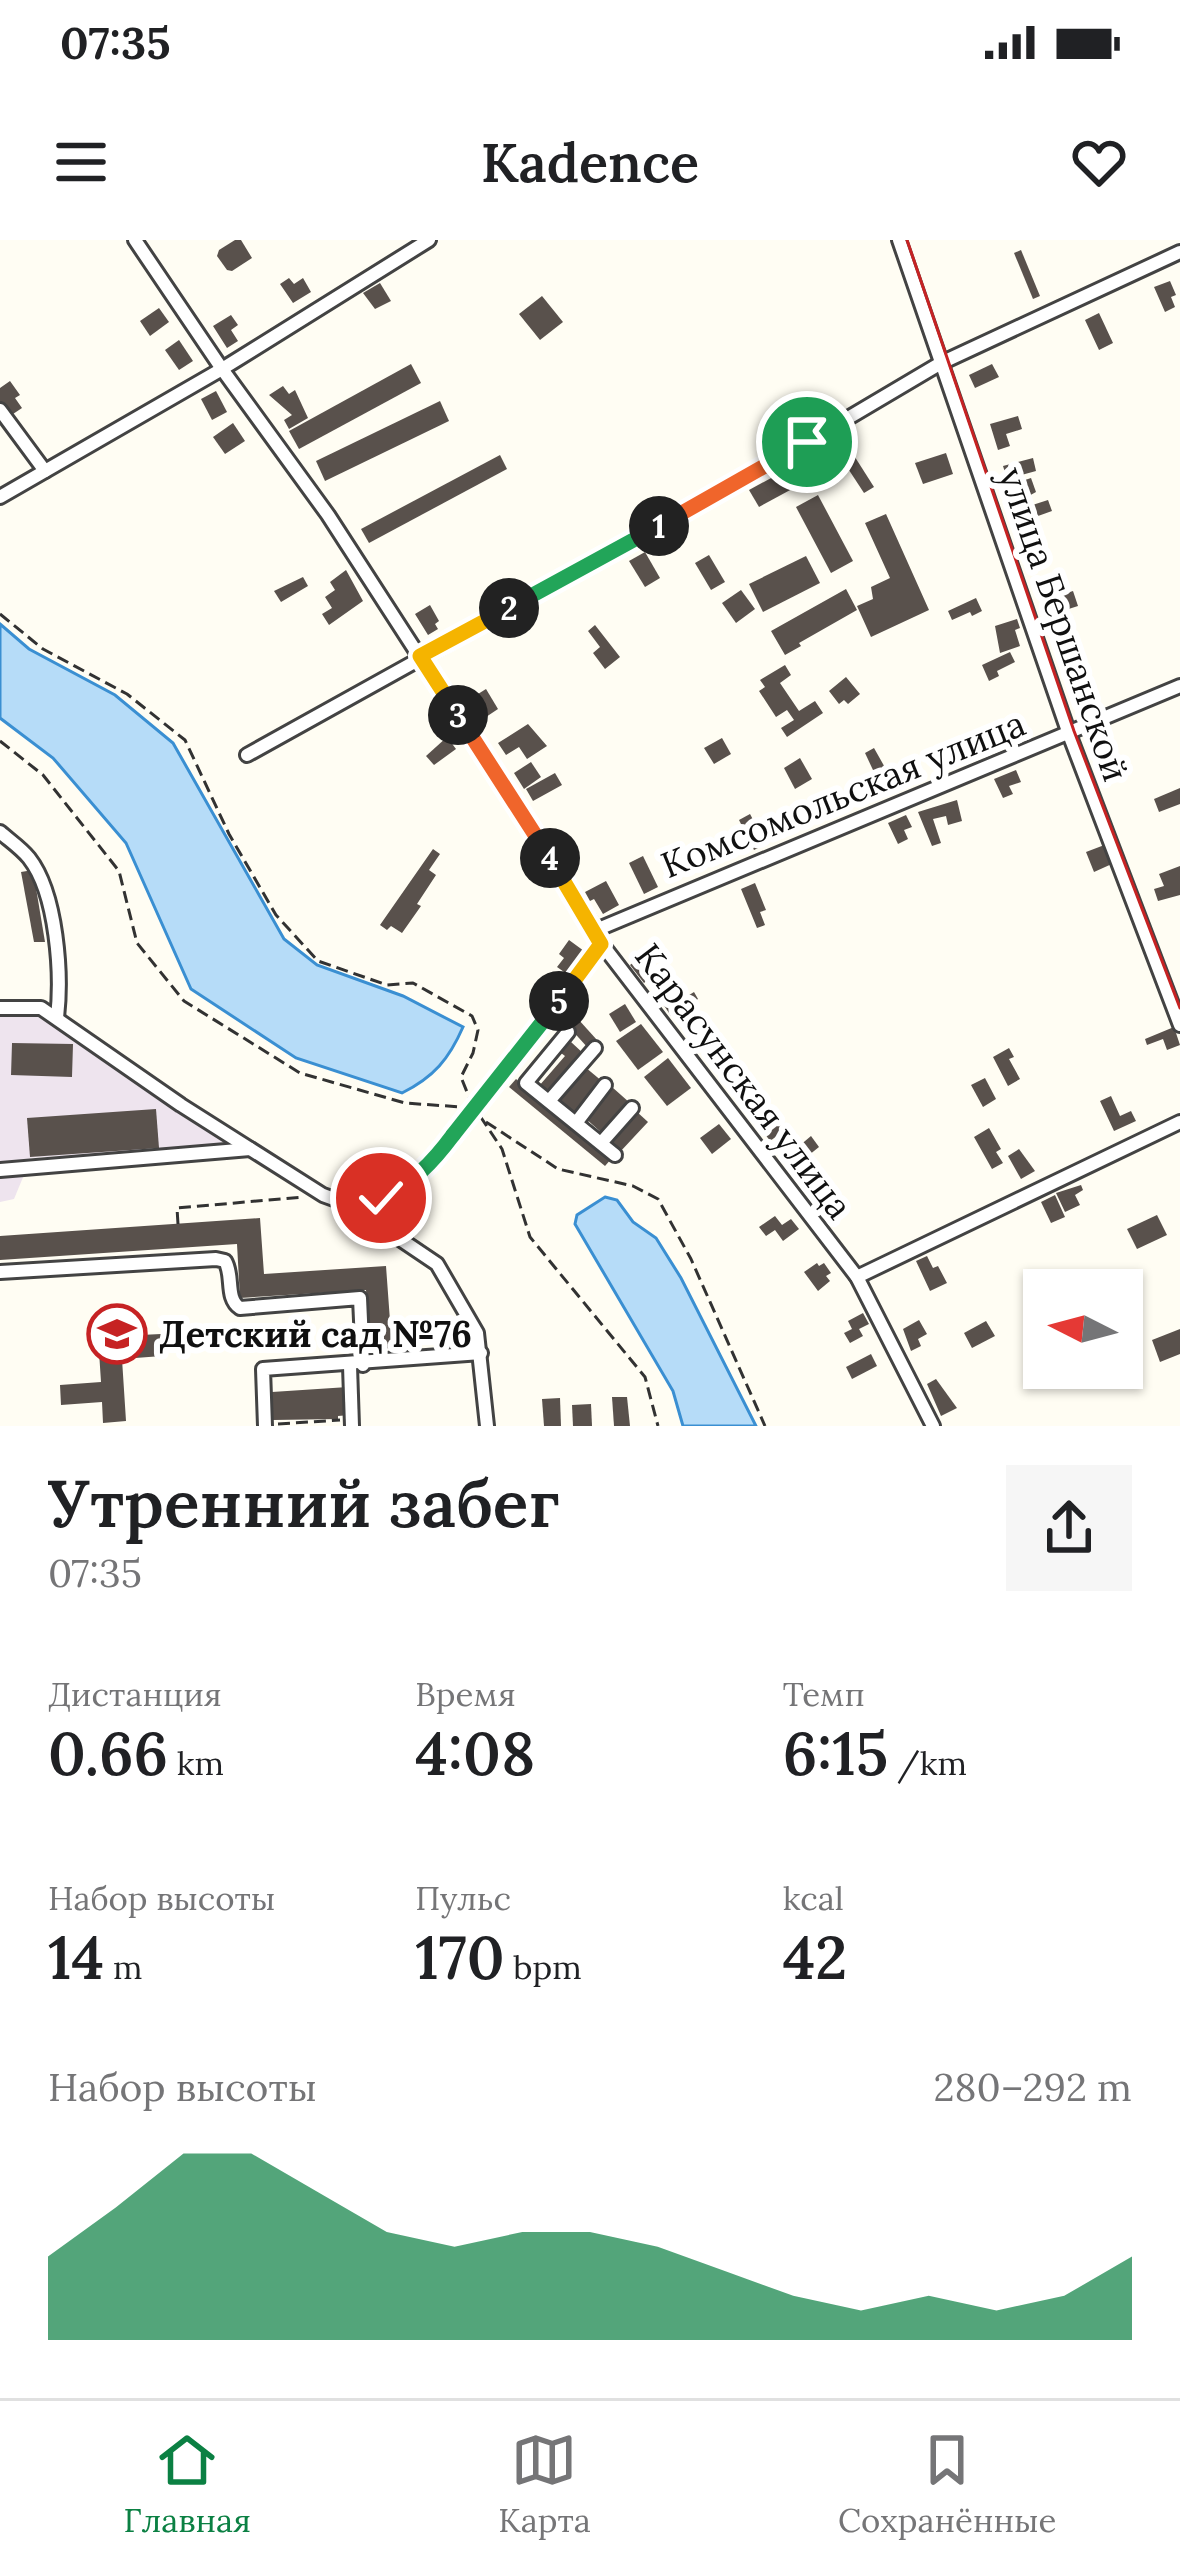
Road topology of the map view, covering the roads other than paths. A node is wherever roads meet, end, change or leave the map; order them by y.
1 (135, 240) edge
2 (429, 240) edge
3 (899, 240) edge
4 (1180, 252) edge
5 (941, 363) junction
6 (222, 369) junction
7 (0, 410) edge
8 (45, 471) junction
9 (0, 497) edge
10 (420, 656) junction
11 (1180, 686) edge
12 (1069, 734) junction
13 (247, 755) dead end
14 (0, 832) edge
15 (598, 937) junction
16 (0, 1008) edge
17 (57, 1018) junction
18 (1180, 1025) edge
19 (514, 1058) junction
20 (532, 1073) junction
21 (605, 1085) dead end
22 (549, 1101) junction
23 (632, 1108) dead end
24 (1180, 1122) edge
25 (576, 1123) junction
26 (601, 1143) junction
27 (252, 1149) junction
28 (615, 1155) dead end
29 (0, 1170) edge
30 (348, 1204) junction
31 (0, 1272) edge
32 (857, 1277) junction
33 (482, 1353) junction
34 (357, 1365) junction
35 (352, 1422) edge
36 (266, 1426) edge
37 (487, 1426) edge
38 (933, 1426) edge

1 - 6 street, Карасунская улица
2 - 6 street
3 - 5 street, улица Бершанской
4 - 5 street
5 - 10 street
5 - 12 street, улица Бершанской
6 - 8 street
6 - 10 street, Карасунская улица
7 - 8 street
8 - 9 street
10 - 13 street
10 - 15 street, Карасунская улица
11 - 12 street, Комсомольская улица
12 - 15 street, Комсомольская улица
12 - 18 street, улица Бершанской
14 - 17 street
15 - 19 street
15 - 32 street, Карасунская улица
16 - 17 street
17 - 27 street
19 - 20 street
19 - 30 street
20 - 22 street
20 - 22 street
21 - 25 street
22 - 25 street
23 - 26 street
24 - 32 street
25 - 26 street
26 - 28 street
27 - 29 street
27 - 30 street
30 - 33 street
31 - 34 street
32 - 38 street, Карасунская улица
33 - 34 street
33 - 37 street
34 - 35 street
34 - 36 street

